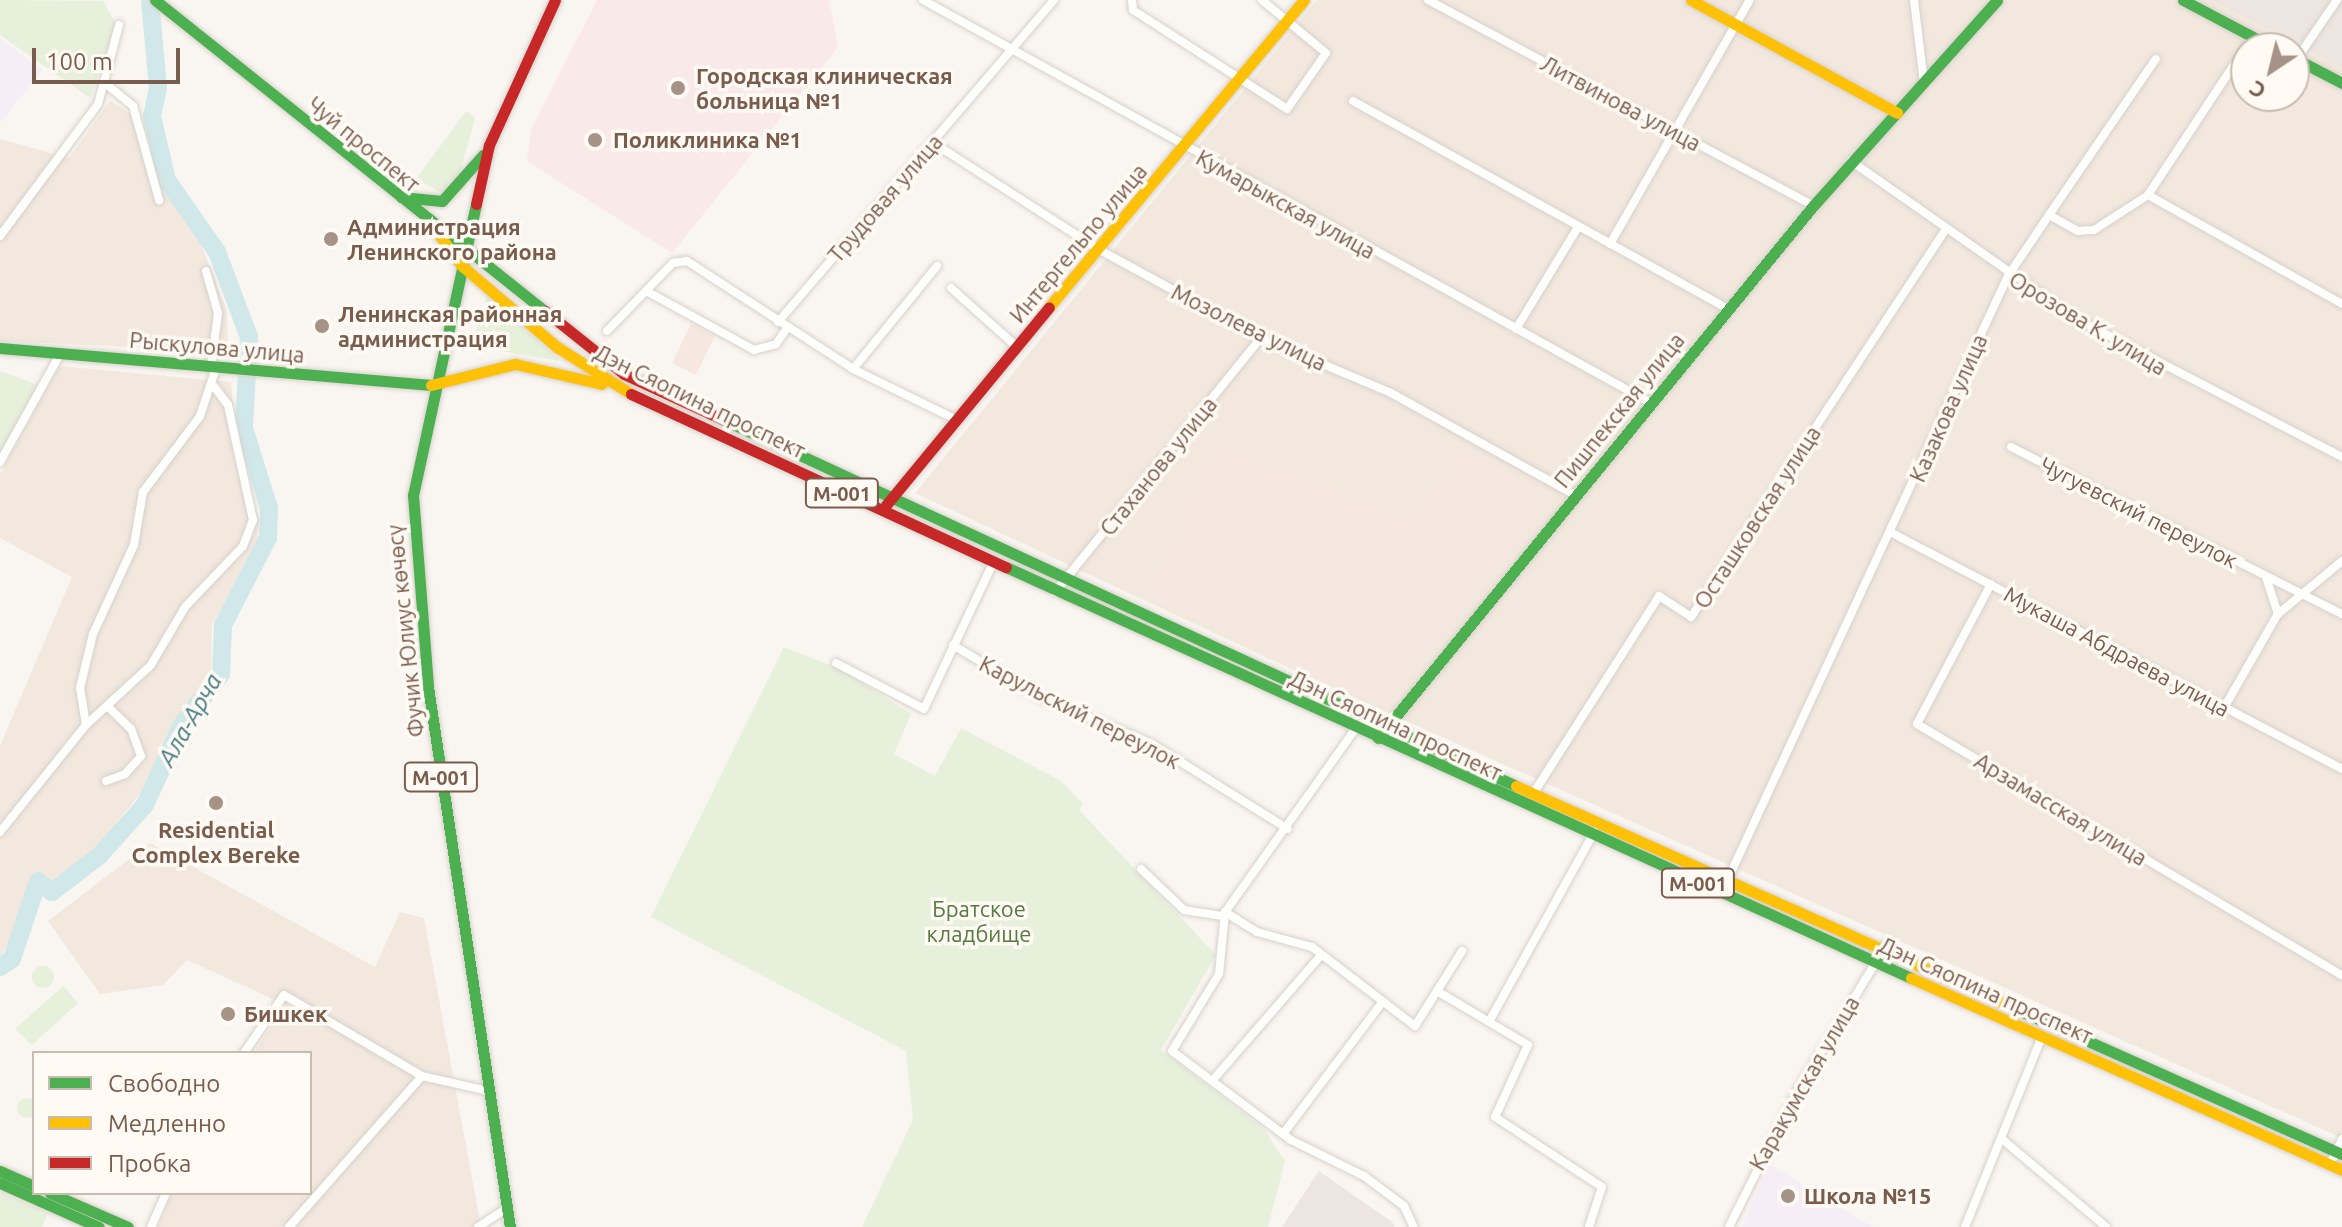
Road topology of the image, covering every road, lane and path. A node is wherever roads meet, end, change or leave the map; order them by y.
1 (155, 0) edge
2 (555, 0) edge
3 (923, 0) edge
4 (1054, 0) edge
5 (1132, 0) edge
6 (1262, 0) edge
7 (1304, 0) edge
8 (1428, 0) edge
9 (1691, 0) edge
10 (1750, 0) edge
11 (1914, 0) edge
12 (1997, 0) edge
13 (2183, 0) edge
14 (2337, 0) edge
15 (1287, 21) junction
16 (119, 25) dead end
17 (1736, 25) junction
18 (2243, 32) edge
19 (2310, 38) edge
20 (1009, 52) junction
21 (2156, 59) dead end
22 (2310, 67) edge
23 (2230, 70) edge
24 (1242, 76) junction
25 (2342, 83) edge
26 (106, 84) junction
27 (1925, 86) junction
28 (1353, 101) dead end
29 (1897, 113) junction
30 (1674, 132) junction
31 (932, 142) junction
32 (489, 145) junction
33 (1182, 148) junction
34 (1851, 161) junction
35 (394, 195) junction
36 (2148, 195) junction
37 (159, 200) dead end
38 (1813, 206) junction
39 (2049, 215) junction
40 (1578, 227) junction
41 (435, 229) junction
42 (1946, 229) junction
43 (0, 236) edge
44 (1610, 244) junction
45 (467, 245) junction
46 (1098, 249) junction
47 (462, 266) junction
48 (937, 266) dead end
49 (206, 271) dead end
50 (2008, 276) junction
51 (951, 288) dead end
52 (648, 292) junction
53 (2342, 304) edge
54 (1728, 309) junction
55 (778, 322) junction
56 (787, 328) junction
57 (1516, 329) junction
58 (607, 331) dead end
59 (1261, 338) junction
60 (1017, 347) junction
61 (0, 348) edge
62 (60, 354) junction
63 (218, 368) junction
64 (853, 369) junction
65 (212, 384) junction
66 (431, 385) junction
67 (629, 393) junction
68 (1651, 403) junction
69 (957, 420) junction
70 (2011, 447) dead end
71 (2342, 457) edge
72 (0, 462) edge
73 (1575, 495) junction
74 (892, 497) junction
75 (882, 511) junction
76 (1892, 533) junction
77 (2342, 561) edge
78 (993, 563) junction
79 (2266, 576) junction
80 (1067, 579) junction
81 (1991, 584) junction
82 (2298, 592) junction
83 (1055, 593) junction
84 (2278, 614) junction
85 (2342, 614) edge
86 (953, 645) junction
87 (836, 663) dead end
88 (2225, 706) junction
89 (109, 708) junction
90 (86, 725) junction
91 (1387, 727) junction
92 (1356, 728) junction
93 (1378, 738) junction
94 (2342, 769) edge
95 (106, 781) dead end
96 (1533, 794) junction
97 (1599, 823) junction
98 (1288, 829) junction
99 (0, 832) edge
100 (1593, 835) junction
101 (1141, 869) dead end
102 (1727, 881) junction
103 (1222, 914) junction
104 (1884, 947) junction
105 (1462, 951) dead end
106 (1321, 955) junction
107 (1873, 963) junction
108 (2342, 975) edge
109 (1437, 991) junction
110 (1381, 1004) junction
111 (1490, 1020) junction
112 (2042, 1036) junction
113 (245, 1051) edge
114 (422, 1076) junction
115 (1212, 1081) junction
116 (488, 1091) junction
117 (1283, 1134) junction
118 (2002, 1139) junction
119 (2342, 1139) edge
120 (2339, 1153) edge
121 (2330, 1164) junction
122 (2342, 1170) edge
123 (0, 1171) edge
124 (0, 1183) edge
125 (32, 1185) edge
126 (55, 1195) edge
127 (165, 1195) edge
128 (507, 1208) junction
129 (99, 1227) edge
130 (128, 1227) edge
131 (151, 1227) edge
132 (289, 1227) edge
133 (478, 1227) edge
134 (510, 1227) edge
135 (1414, 1227) edge
136 (1589, 1227) edge
137 (1729, 1227) edge
138 (1965, 1227) edge
139 (2106, 1227) edge

1 - 35 main road, Чуй проспект
2 - 32 main road, Фучик Юлиус көчөсү
3 - 20 street, Кумарыкская улица
4 - 20 street, Трудовая улица
5 - 24 street
6 - 15 street
7 - 15 main road, Интергельпо улица
8 - 30 street, Литвинова улица
9 - 17 main road
10 - 17 street
11 - 27 street
12 - 27 main road, Пишпекская улица
13 - 18 main road
14 - 19 street
15 - 24 main road, Интергельпо улица
15 - 24 street
16 - 26 street
17 - 29 main road
17 - 30 street
20 - 31 street, Трудовая улица
20 - 33 street, Кумарыкская улица
21 - 39 street, Казакова улица
22 - 25 main road
23 - 36 street
24 - 33 main road, Интергельпо улица
26 - 37 street
26 - 43 street
27 - 29 main road, Пишпекская улица
28 - 40 street
29 - 34 main road, Пишпекская улица
30 - 38 street, Литвинова улица
30 - 44 street
31 - 46 street, Мозолева улица
31 - 55 street, Трудовая улица
32 - 35 main road
32 - 45 main road, Фучик Юлиус көчөсү
33 - 46 main road, Интергельпо улица
33 - 57 street, Кумарыкская улица
34 - 38 main road, Пишпекская улица
34 - 42 street, Орозова К. улица
35 - 41 main road, Чуй проспект
36 - 39 street
36 - 53 street
38 - 54 main road, Пишпекская улица
39 - 50 street, Казакова улица
40 - 44 street
40 - 57 street
41 - 45 main road, Чуй проспект
41 - 47 main road, Чуй проспект
42 - 50 street, Орозова К. улица
42 - 96 street, Осташковская улица
44 - 54 street
45 - 47 main road, Фучик Юлиус көчөсү / М-001
45 - 74 main road, Дэн Сяопина проспект / M-001
46 - 59 street, Мозолева улица
46 - 60 main road, Интергельпо улица
47 - 66 main road, Фучик Юлиус көчөсү / М-001
47 - 67 main road, Дэн Сяопина проспект / M-001
48 - 64 street
49 - 63 street
50 - 71 street, Орозова К. улица
50 - 76 street, Казакова улица
51 - 60 street
52 - 55 street
52 - 56 street
52 - 58 street
54 - 68 main road, Пишпекская улица
55 - 56 street
56 - 64 street
57 - 68 street, Кумарыкская улица
59 - 73 street, Мозолева улица
59 - 80 street, Стаханова улица
60 - 69 main road, Интергельпо улица
61 - 62 main road, Рыскулова улица
62 - 63 main road, Рыскулова улица
62 - 72 street
63 - 65 street
63 - 66 main road, Рыскулова улица
64 - 69 street
65 - 89 street
65 - 90 street
66 - 67 main road, Рыскулова улица
66 - 116 main road, Фучик Юлиус көчөсү / М-001
67 - 75 main road, Дэн Сяопина проспект / M-001
68 - 73 main road, Пишпекская улица
69 - 74 main road, Интергельпо улица
70 - 79 street, Чугуевский переулок
73 - 91 main road, Пишпекская улица
74 - 75 main road, Интергельпо улица
74 - 80 main road, Дэн Сяопина проспект / M-001
75 - 78 main road, Дэн Сяопина проспект / M-001
76 - 81 street, Мукаша Абдраева улица
76 - 102 street, Казакова улица
77 - 82 street
78 - 83 main road, Дэн Сяопина проспект / M-001
78 - 86 street
79 - 82 street, Чугуевский переулок
79 - 84 street
80 - 83 street, Стаханова улица
80 - 91 main road, Дэн Сяопина проспект / M-001
81 - 88 street, Мукаша Абдраева улица
81 - 108 street, Арзамасская улица
82 - 84 street
82 - 85 street, Чугуевский переулок
83 - 92 main road, Дэн Сяопина проспект / M-001
84 - 88 street
86 - 87 street
86 - 98 street, Карульский переулок
88 - 94 street, Мукаша Абдраева улица
89 - 90 street
89 - 95 street
90 - 99 street
91 - 93 main road, Пишпекская улица
91 - 96 main road, Дэн Сяопина проспект / M-001
92 - 93 main road, Дэн Сяопина проспект / M-001
92 - 98 street
93 - 100 main road, Дэн Сяопина проспект / M-001
96 - 97 main road, Дэн Сяопина проспект / M-001
97 - 100 street
97 - 102 main road, Дэн Сяопина проспект / M-001
98 - 103 street
100 - 107 main road, Дэн Сяопина проспект / M-001
100 - 111 street
101 - 103 street
102 - 104 main road, Дэн Сяопина проспект / M-001
103 - 106 street
103 - 115 street
104 - 107 street, Каракумская улица
104 - 120 main road, Дэн Сяопина проспект / M-001
105 - 109 street
106 - 110 street
106 - 115 street
107 - 112 main road, Дэн Сяопина проспект / M-001
107 - 137 street, Каракумская улица
109 - 110 street
109 - 111 street
110 - 117 street
111 - 136 street
112 - 118 street
112 - 121 main road, Дэн Сяопина проспект / M-001
113 - 114 street
114 - 116 street
114 - 132 street
115 - 117 street
116 - 128 main road, Фучик Юлиус көчөсү / М-001
117 - 135 street
118 - 138 street
118 - 139 street
119 - 120 street
120 - 121 street
121 - 122 main road, Дэн Сяопина проспект / M-001
123 - 125 main road
124 - 129 main road
126 - 130 main road
127 - 131 street
128 - 133 street
128 - 134 main road, Фучик Юлиус көчөсү / М-001

